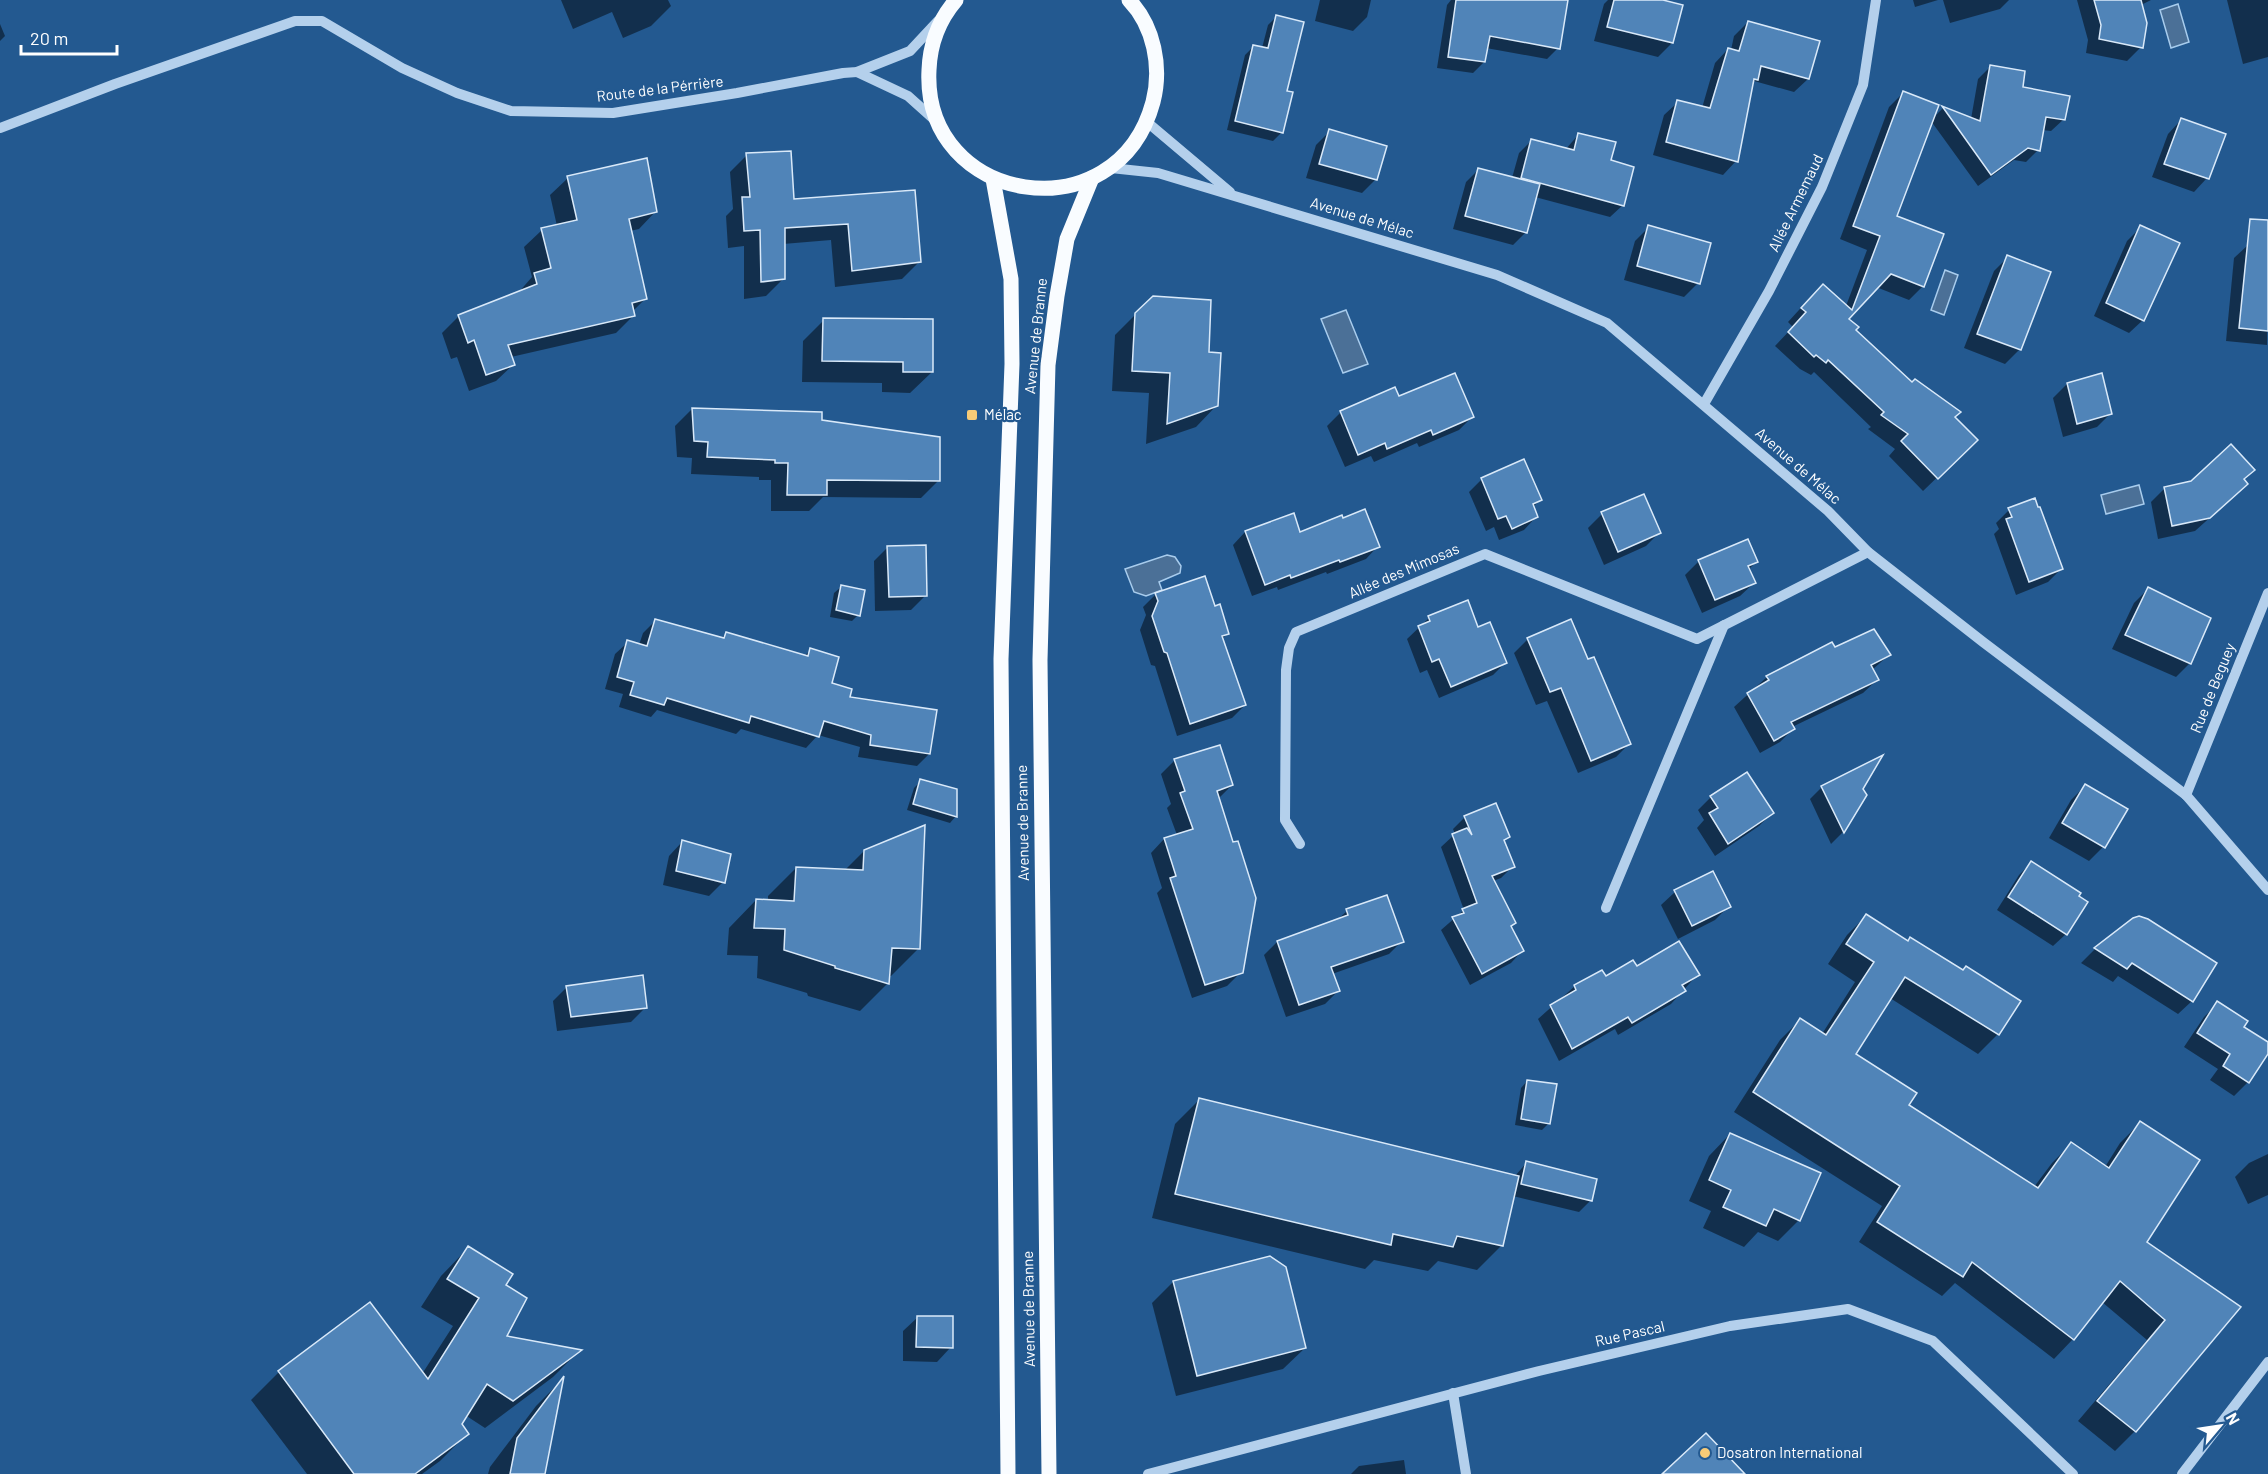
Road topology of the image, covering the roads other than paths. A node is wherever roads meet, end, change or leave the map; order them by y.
1 (956, 0) edge
2 (1129, 0) edge
3 (1876, 0) edge
4 (942, 16) junction
5 (857, 72) junction
6 (937, 122) junction
7 (1147, 122) junction
8 (0, 128) edge
9 (1111, 168) junction
10 (993, 178) junction
11 (1092, 178) junction
12 (1232, 194) junction
13 (1704, 404) junction
14 (1868, 552) junction
15 (2268, 593) edge
16 (1724, 625) junction
17 (2187, 795) junction
18 (1300, 844) dead end
19 (2268, 890) edge
20 (1606, 908) dead end
21 (2268, 1362) edge
22 (1453, 1393) junction
23 (1008, 1474) edge
24 (1049, 1474) edge
25 (1148, 1474) edge
26 (1466, 1474) edge
27 (2073, 1474) edge
28 (2182, 1474) edge

1 - 4 main road
2 - 7 main road
3 - 13 street, Allée Armemaud
4 - 5 street, Route de la Pérrière
4 - 6 main road
5 - 6 street
5 - 8 street, Route de la Pérrière
6 - 10 main road
7 - 9 main road
7 - 12 street, Avenue de Mélac
9 - 11 main road
9 - 12 street, Avenue de Mélac
10 - 11 main road
10 - 23 main road, Avenue de Branne
11 - 24 main road, Avenue de Branne
12 - 13 street, Avenue de Mélac
13 - 14 street, Avenue de Mélac
14 - 16 street, Allée des Mimosas
14 - 17 street, Avenue de Mélac
15 - 17 street, Rue de Beguey
16 - 18 street, Allée des Mimosas
16 - 20 street
17 - 19 street, Avenue de Mélac
21 - 28 street
22 - 25 street, Rue Pascal
22 - 26 street
22 - 27 street, Rue Pascal

